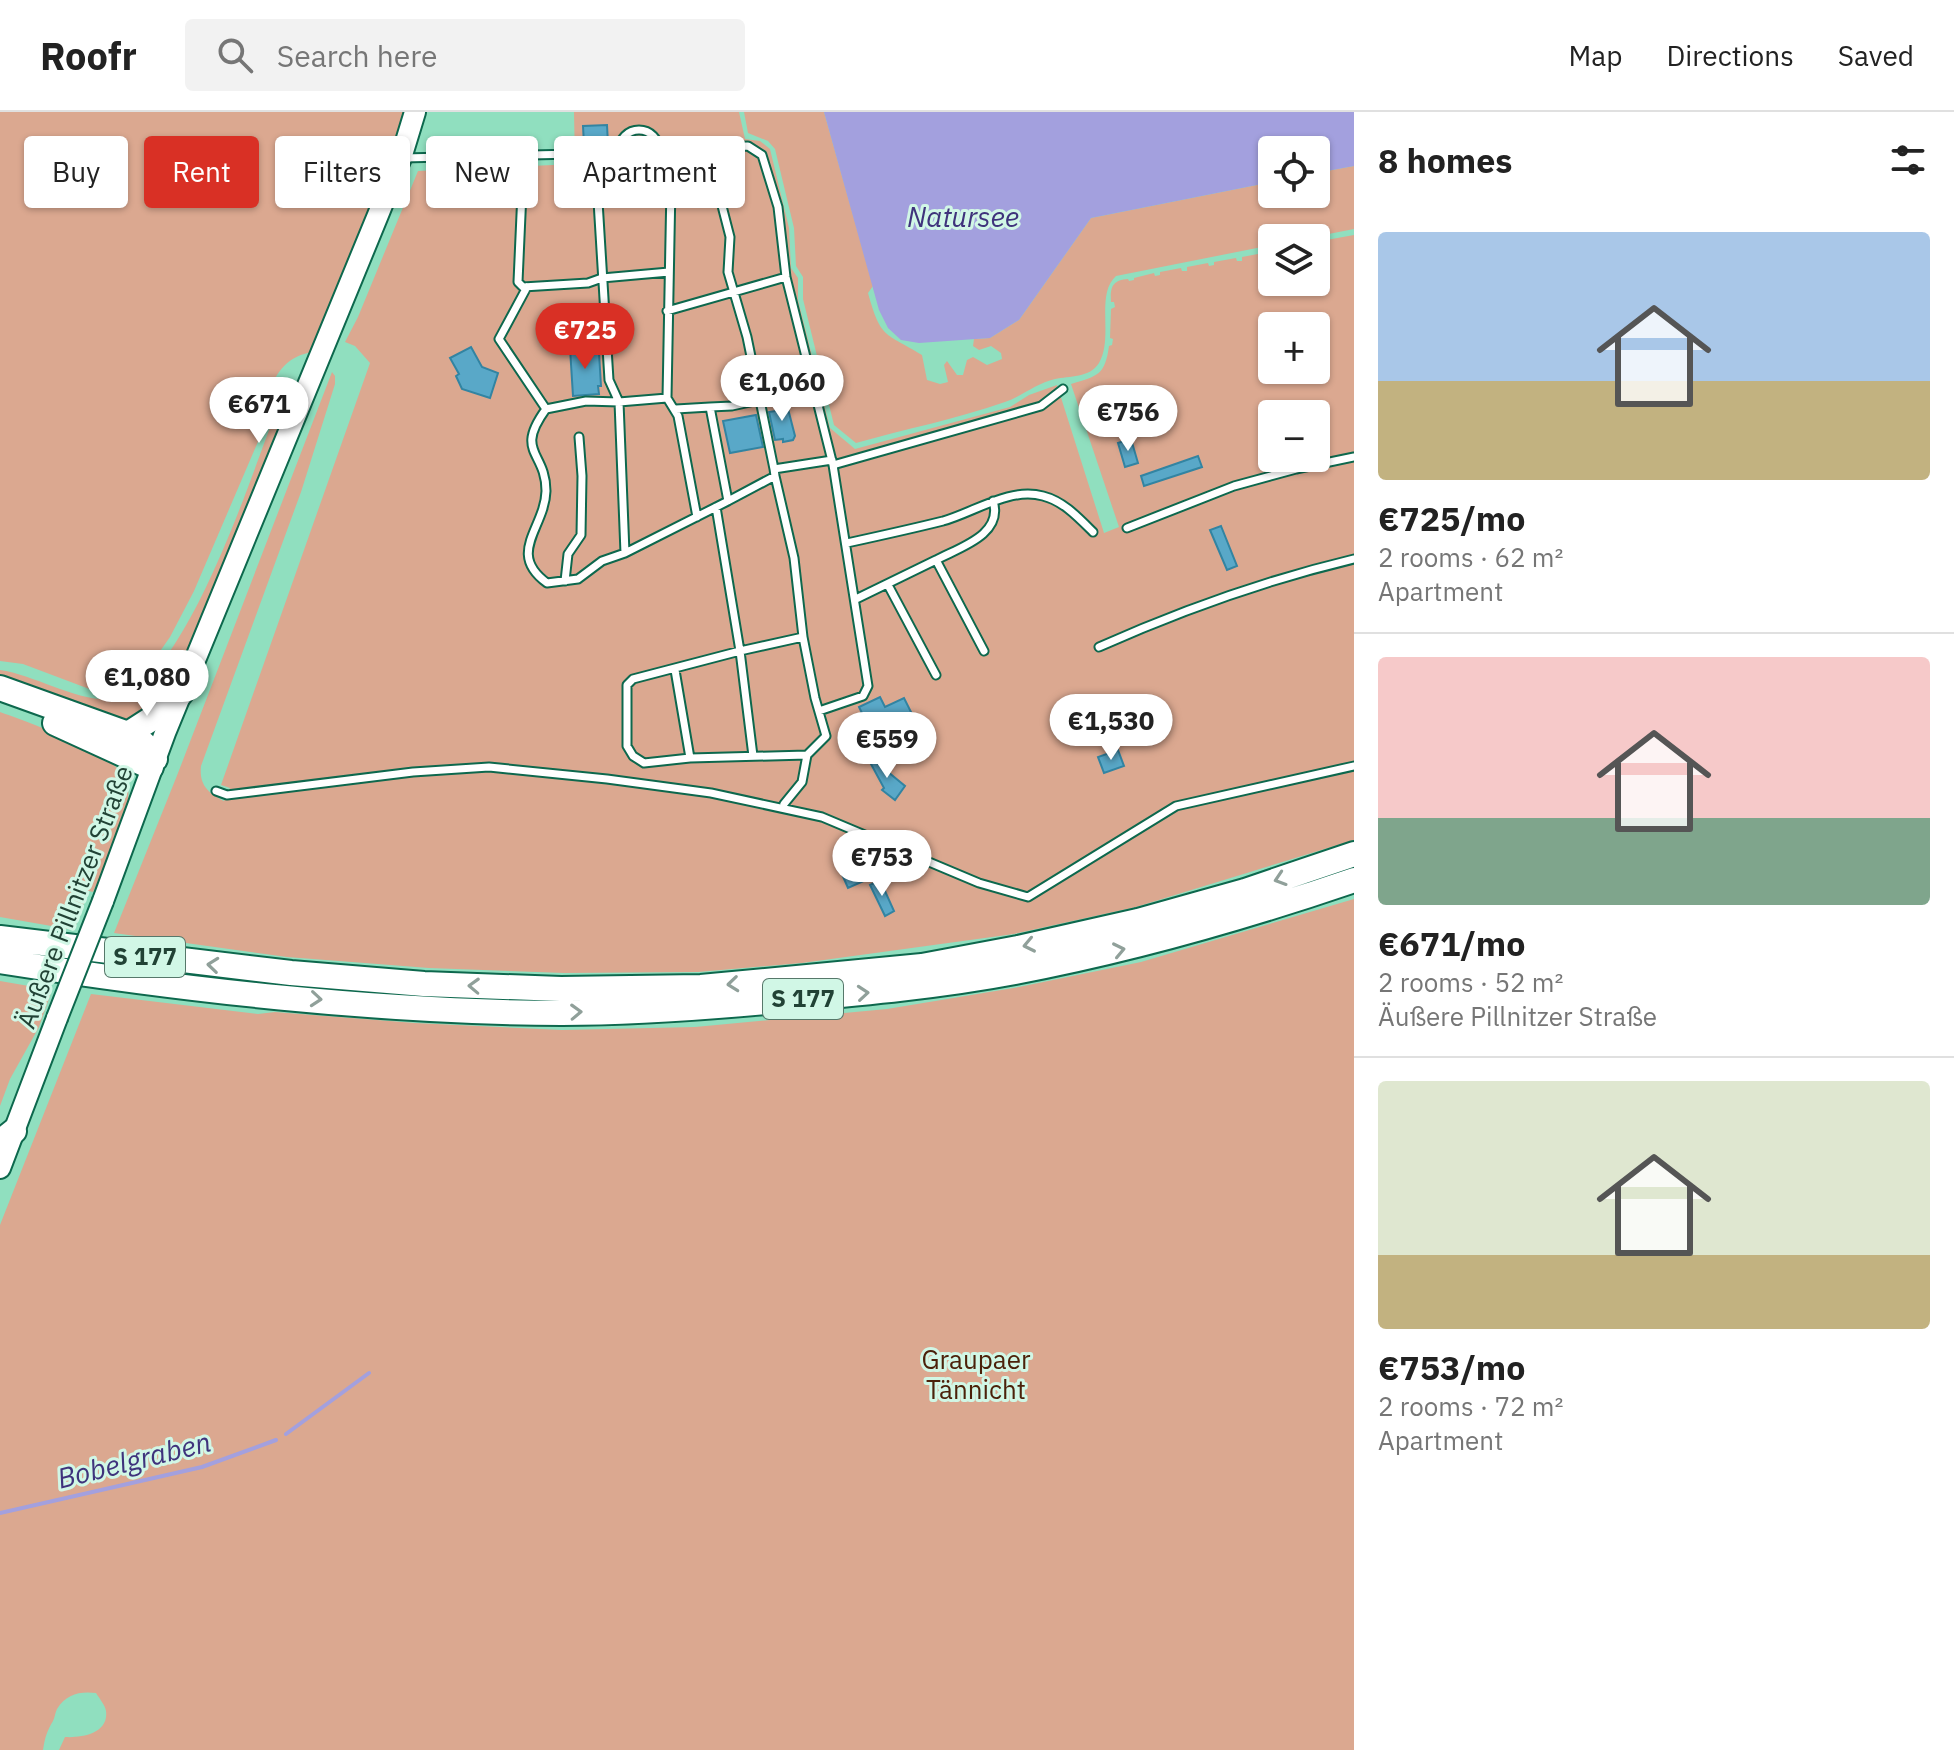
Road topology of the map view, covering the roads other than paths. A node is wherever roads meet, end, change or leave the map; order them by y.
1 (415, 112) edge
2 (408, 136) edge
3 (624, 136) edge
4 (653, 136) edge
5 (745, 146) edge
6 (554, 154) edge
7 (410, 158) edge
8 (380, 208) edge
9 (521, 208) edge
10 (600, 208) edge
11 (670, 208) edge
12 (723, 208) edge
13 (669, 272) junction
14 (786, 277) junction
15 (602, 278) junction
16 (527, 287) junction
17 (733, 293) junction
18 (667, 311) junction
19 (813, 388) junction
20 (1063, 389) dead end
21 (667, 398) junction
22 (760, 399) junction
23 (619, 402) junction
24 (710, 407) junction
25 (546, 409) junction
26 (676, 409) junction
27 (579, 437) dead end
28 (1354, 457) edge
29 (832, 463) junction
30 (774, 472) junction
31 (728, 501) junction
32 (993, 501) junction
33 (716, 507) junction
34 (697, 517) junction
35 (1127, 528) dead end
36 (1093, 532) dead end
37 (847, 543) junction
38 (625, 553) junction
39 (1354, 559) edge
40 (936, 560) junction
41 (565, 581) junction
42 (888, 585) junction
43 (856, 599) junction
44 (803, 637) junction
45 (1099, 647) dead end
46 (740, 651) junction
47 (984, 651) dead end
48 (675, 670) junction
49 (936, 675) dead end
50 (0, 688) edge
51 (181, 693) junction
52 (0, 702) edge
53 (819, 711) junction
54 (128, 734) junction
55 (807, 755) junction
56 (753, 756) junction
57 (690, 758) junction
58 (153, 763) junction
59 (1354, 766) edge
60 (216, 791) dead end
61 (784, 804) dead end
62 (1354, 854) edge
63 (1354, 880) edge
64 (0, 938) edge
65 (0, 961) edge
66 (7, 1137) edge
67 (0, 1168) edge

1 - 2 main road, Äußere Pillnitzer Straße
3 - 4 lane
5 - 14 lane
6 - 7 lane
8 - 51 main road, Äußere Pillnitzer Straße
9 - 16 lane
10 - 15 lane
11 - 13 lane
12 - 17 lane
13 - 15 lane
13 - 18 lane
14 - 17 lane
14 - 19 lane
15 - 16 lane
15 - 23 lane
16 - 25 lane
17 - 18 lane
17 - 22 lane
18 - 21 lane
19 - 22 lane
19 - 29 lane
20 - 29 lane
21 - 23 lane
21 - 26 lane
22 - 24 lane
22 - 30 lane
23 - 25 lane
23 - 38 lane
24 - 26 lane
24 - 31 lane
25 - 41 lane
26 - 34 lane
27 - 41 lane
28 - 35 lane
29 - 30 lane
29 - 37 lane
30 - 31 lane
30 - 44 lane
31 - 33 lane
32 - 36 lane
32 - 37 lane
32 - 40 lane
33 - 34 lane
33 - 46 lane
34 - 38 lane
37 - 43 lane
38 - 41 lane
39 - 45 lane
40 - 42 lane
40 - 47 lane
42 - 43 lane
42 - 49 lane
43 - 53 lane
44 - 46 lane
44 - 53 lane
46 - 48 lane
46 - 56 lane
48 - 57 lane
48 - 57 lane
50 - 54 highway
51 - 54 highway
51 - 58 main road, Äußere Pillnitzer Straße
52 - 58 highway
53 - 55 lane
54 - 58 highway
55 - 56 lane
55 - 61 lane
56 - 57 lane
58 - 66 main road, Äußere Pillnitzer Straße, bridge
59 - 60 lane
62 -> 64 highway, S 177
65 -> 63 highway, S 177
66 - 67 main road, Äußere Pillnitzer Straße

